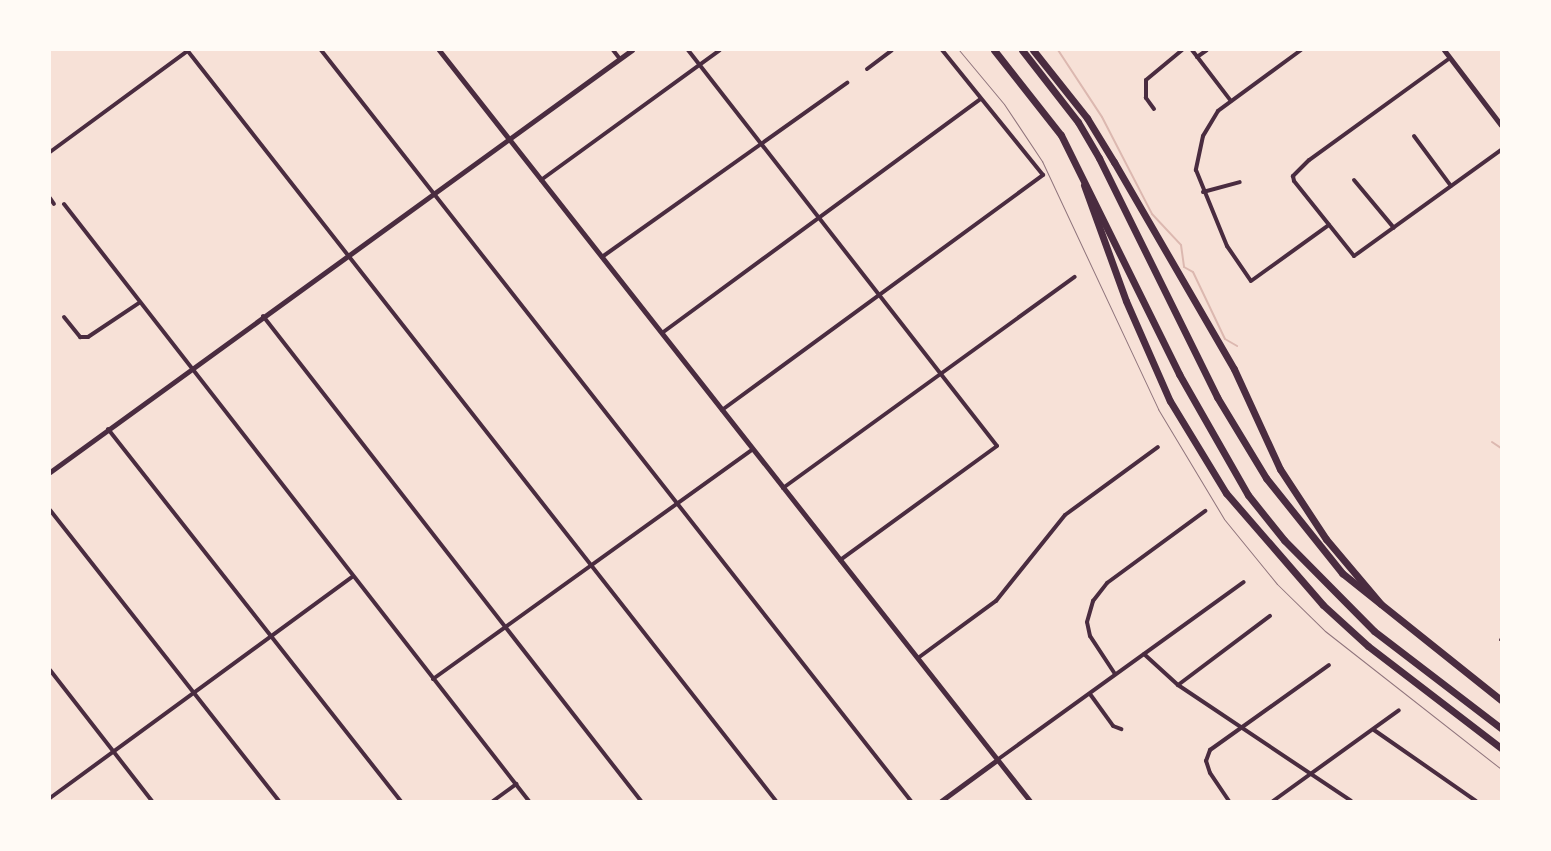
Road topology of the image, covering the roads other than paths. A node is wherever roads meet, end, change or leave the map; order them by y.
1 (188, 50) edge
2 (321, 50) edge
3 (439, 50) edge
4 (613, 50) edge
5 (632, 50) edge
6 (688, 50) edge
7 (720, 50) edge
8 (892, 50) edge
9 (942, 50) edge
10 (994, 50) edge
11 (1022, 50) edge
12 (1033, 50) edge
13 (1182, 50) edge
14 (1192, 50) edge
15 (1207, 50) edge
16 (1301, 50) edge
17 (1444, 50) edge
18 (1197, 57) junction
19 (1450, 58) junction
20 (620, 59) junction
21 (700, 65) junction
22 (867, 69) dead end
23 (848, 83) dead end
24 (980, 99) junction
25 (1231, 101) junction
26 (1154, 110) dead end
27 (1501, 125) edge
28 (1414, 136) dead end
29 (508, 138) junction
30 (760, 141) junction
31 (1501, 150) edge
32 (50, 152) edge
33 (1076, 162) junction
34 (541, 180) junction
35 (1354, 180) dead end
36 (1240, 182) dead end
37 (1451, 186) junction
38 (434, 192) junction
39 (1203, 192) junction
40 (50, 198) edge
41 (54, 204) dead end
42 (64, 204) dead end
43 (820, 217) junction
44 (1329, 225) junction
45 (1394, 228) junction
46 (350, 254) junction
47 (602, 257) junction
48 (1075, 277) dead end
49 (881, 293) junction
50 (139, 303) junction
51 (263, 316) junction
52 (64, 317) dead end
53 (662, 333) junction
54 (189, 370) junction
55 (943, 373) junction
56 (722, 410) junction
57 (108, 429) junction
58 (1158, 447) dead end
59 (753, 449) junction
60 (50, 472) edge
61 (783, 488) junction
62 (675, 503) junction
63 (50, 510) edge
64 (1205, 511) dead end
65 (840, 560) junction
66 (592, 565) junction
67 (352, 577) junction
68 (1244, 582) dead end
69 (1385, 610) junction
70 (1270, 616) dead end
71 (504, 628) junction
72 (269, 638) junction
73 (1144, 654) junction
74 (918, 658) junction
75 (1329, 665) dead end
76 (50, 670) edge
77 (1115, 674) junction
78 (433, 679) junction
79 (1178, 685) junction
80 (194, 693) junction
81 (1090, 694) junction
82 (1501, 700) edge
83 (1399, 710) dead end
84 (1240, 728) junction
85 (1501, 728) edge
86 (1121, 729) dead end
87 (1374, 730) junction
88 (1501, 748) edge
89 (113, 752) junction
90 (997, 760) junction
91 (1310, 774) junction
92 (516, 784) junction
93 (50, 798) edge
94 (152, 801) edge
95 (278, 801) edge
96 (401, 801) edge
97 (493, 801) edge
98 (529, 801) edge
99 (641, 801) edge
100 (776, 801) edge
101 (911, 801) edge
102 (941, 801) edge
103 (1030, 801) edge
104 (1229, 801) edge
105 (1273, 801) edge
106 (1352, 801) edge
107 (1476, 801) edge

1 - 32 street
1 - 46 street
2 - 38 street
3 - 29 street
4 - 20 street
5 - 20 street
6 - 21 street
7 - 21 street
8 - 22 street
9 - 24 street
10 - 33 highway
11 - 69 highway
12 - 69 highway
13 - 26 street
14 - 18 street
15 - 18 street
16 - 25 street
17 - 19 street
18 - 25 street
19 - 27 street
19 - 44 street
20 - 29 street
21 - 30 street
21 - 34 street
23 - 30 street
24 - 43 street
24 - 49 street
25 - 39 street
28 - 37 street
29 - 34 street
29 - 38 street
30 - 43 street
30 - 47 street
31 - 37 street
33 - 85 highway
33 - 88 highway
34 - 47 street
35 - 45 street
36 - 39 street
37 - 45 street
38 - 46 street
38 - 62 street
39 - 44 street
40 - 41 street
42 - 50 street
43 - 49 street
43 - 53 street
44 - 45 street
46 - 51 street
46 - 66 street
47 - 53 street
48 - 55 street
49 - 55 street
49 - 56 street
50 - 52 street
50 - 54 street
51 - 54 street
51 - 71 street
53 - 56 street
54 - 57 street
54 - 67 street
55 - 61 street
55 - 65 street
56 - 59 street
57 - 60 street
57 - 72 street
58 - 74 street
59 - 61 street
59 - 62 street
61 - 65 street
62 - 66 street
62 - 101 street
63 - 80 street
64 - 77 street
65 - 74 street
66 - 71 street
66 - 100 street
67 - 72 street
67 - 78 street
68 - 73 street
69 - 82 highway
70 - 79 street
71 - 78 street
71 - 99 street
72 - 80 street
72 - 96 street
73 - 77 street
73 - 79 street
74 - 90 street
75 - 84 street
76 - 89 street
77 - 81 street
78 - 92 street
79 - 84 street
80 - 89 street
80 - 95 street
81 - 86 street
81 - 90 street
83 - 87 street
84 - 91 street
84 - 104 street
87 - 91 street
87 - 107 street
89 - 93 street
89 - 94 street
90 - 102 street
90 - 103 street
91 - 105 street
91 - 106 street
92 - 97 street
92 - 98 street

